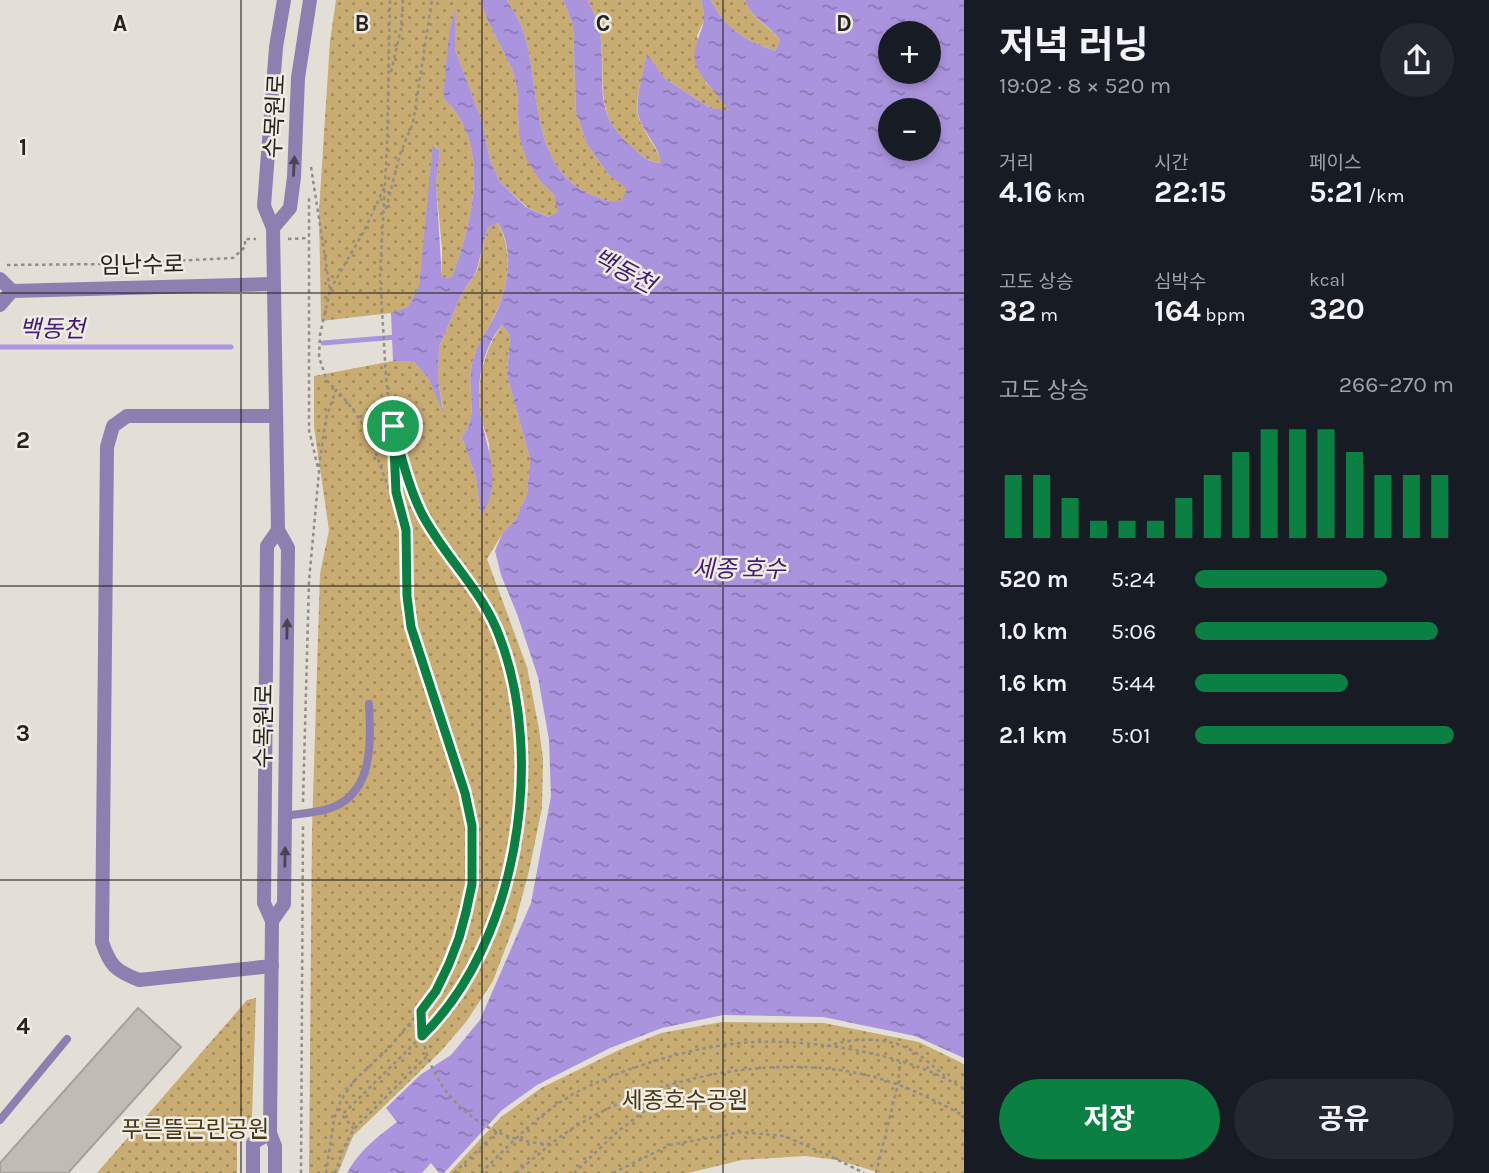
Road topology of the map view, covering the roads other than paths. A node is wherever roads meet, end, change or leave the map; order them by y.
1 (284, 0) edge
2 (310, 0) edge
3 (272, 228) junction
4 (0, 279) edge
5 (272, 284) junction
6 (12, 291) junction
7 (0, 305) edge
8 (276, 416) junction
9 (278, 530) junction
10 (369, 704) dead end
11 (286, 816) junction
12 (272, 921) junction
13 (272, 966) junction
14 (67, 1039) dead end
15 (0, 1120) edge
16 (270, 1133) junction
17 (253, 1173) edge
18 (275, 1173) edge

1 - 3 street, 수목원로
3 -> 2 street, 수목원로
3 - 5 street, 수목원로
4 - 6 street
5 - 6 street, 임난수로
5 - 8 street, 수목원로
6 - 7 street
8 - 9 street, 수목원로
8 - 13 street
11 -> 9 street, 수목원로
9 - 12 street, 수목원로
10 - 11 lane
12 -> 11 street, 수목원로
12 - 13 street, 수목원로
13 - 16 street, 수목원로
14 - 15 lane
16 - 17 street
16 - 18 street, 수목원로

